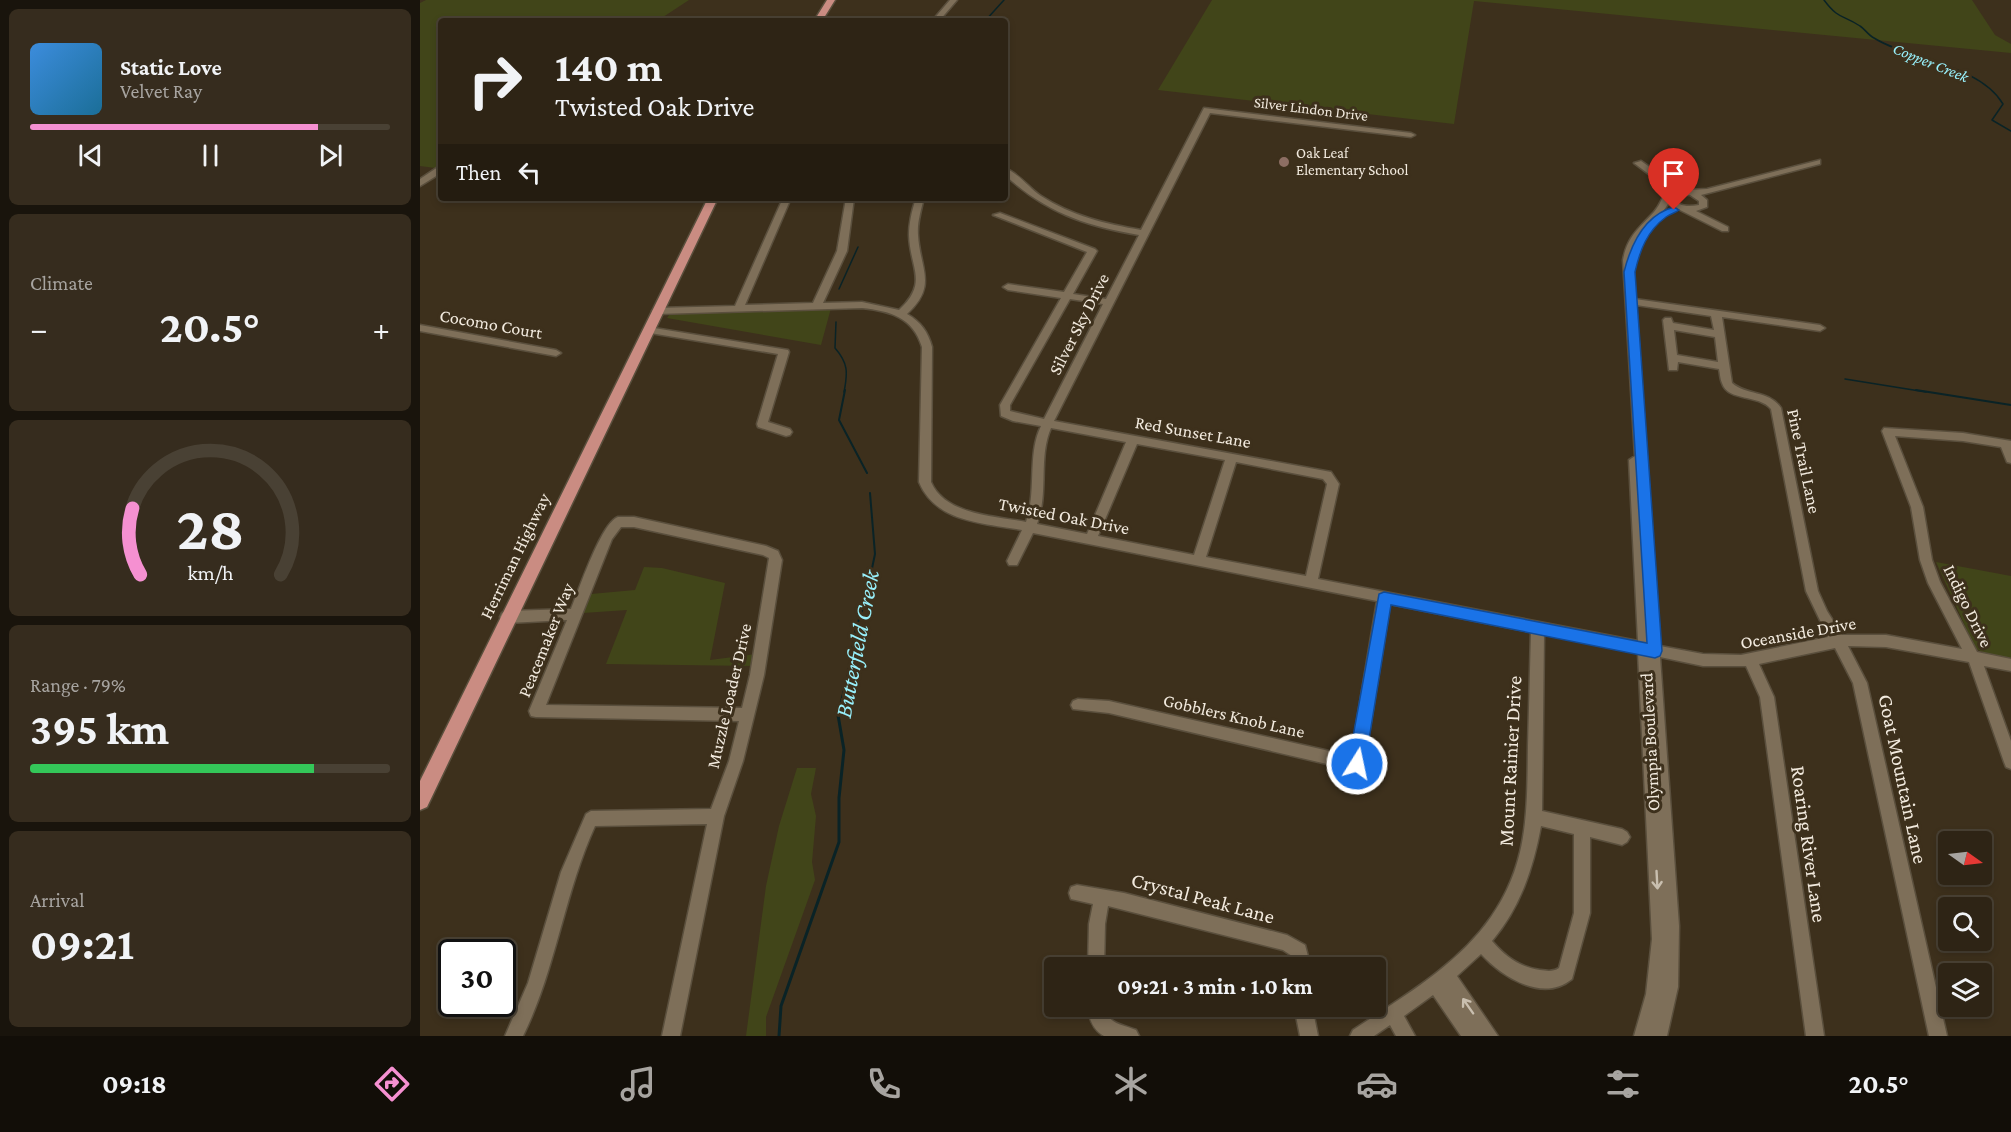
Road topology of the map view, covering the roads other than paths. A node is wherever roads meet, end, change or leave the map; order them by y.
1 (831, 0) edge
2 (954, 0) edge
3 (820, 18) edge
4 (938, 18) edge
5 (1207, 110) joint
6 (1411, 135) dead end
7 (1817, 162) dead end
8 (438, 171) edge
9 (1008, 173) edge
10 (420, 183) edge
11 (1728, 186) junction
12 (1690, 192) junction
13 (1668, 196) junction
14 (712, 201) edge
15 (786, 201) edge
16 (850, 201) edge
17 (919, 201) edge
18 (1704, 206) junction
19 (1683, 209) junction
20 (997, 215) dead end
21 (1713, 220) junction
22 (1725, 229) dead end
23 (1144, 233) junction
24 (1630, 272) junction
25 (1008, 287) dead end
26 (1067, 296) junction
27 (1631, 301) junction
28 (1109, 302) junction
29 (818, 304) junction
30 (739, 308) junction
31 (657, 311) junction
32 (1716, 313) junction
33 (901, 314) junction
34 (420, 328) edge
35 (1820, 328) dead end
36 (648, 330) junction
37 (1719, 334) junction
38 (556, 353) dead end
39 (1724, 366) junction
40 (1047, 423) junction
41 (786, 432) dead end
42 (1134, 439) junction
43 (2008, 444) edge
44 (1232, 457) junction
45 (2011, 459) edge
46 (618, 522) joint
47 (1029, 527) junction
48 (1091, 539) junction
49 (1013, 561) dead end
50 (1198, 561) junction
51 (1311, 583) junction
52 (1384, 598) junction
53 (576, 614) junction
54 (507, 617) junction
55 (1538, 628) junction
56 (1838, 642) junction
57 (1626, 645) joint
58 (1650, 650) junction
59 (1974, 658) junction
60 (1751, 661) junction
61 (2011, 665) edge
62 (1078, 705) dead end
63 (748, 714) junction
64 (2011, 762) edge
65 (420, 801) edge
66 (716, 816) junction
67 (1534, 817) junction
68 (1582, 828) junction
69 (1622, 837) dead end
70 (1077, 893) dead end
71 (1102, 896) junction
72 (1482, 944) junction
73 (1096, 957) edge
74 (1301, 957) edge
75 (1441, 980) junction
76 (1393, 1013) junction
77 (1097, 1017) edge
78 (1305, 1017) edge
79 (514, 1036) edge
80 (671, 1036) edge
81 (1130, 1036) edge
82 (1309, 1036) edge
83 (1359, 1036) edge
84 (1406, 1036) edge
85 (1471, 1036) edge
86 (1489, 1036) edge
87 (1643, 1036) edge
88 (1658, 1036) edge
89 (1815, 1036) edge
90 (1938, 1036) edge

1 - 3 main road
2 - 4 street
5 - 6 street, Silver Lindon Drive
5 - 23 street, Silver Sky Drive
7 - 11 street
8 - 10 street
9 - 23 street
11 - 12 street
11 - 18 street
12 - 13 street
12 - 13 street
12 - 18 street
13 - 19 street
13 - 24 street, Olympia Boulevard
14 - 31 main road, Herriman Highway
15 - 30 street
16 - 29 street
17 - 33 street
18 - 19 street, Olympia Boulevard
18 - 21 street
19 - 21 street
19 - 24 street, Olympia Boulevard
20 - 26 street
21 - 22 street
23 - 28 street, Silver Sky Drive
24 - 27 street, Olympia Boulevard
25 - 26 street
26 - 28 street
26 - 40 street, Red Sunset Lane
27 - 32 street
27 - 58 street, Olympia Boulevard
28 - 40 street, Silver Sky Drive
29 - 30 street
29 - 33 street
30 - 31 street
31 - 36 main road, Herriman Highway
32 - 35 street
32 - 37 street, Pine Trail Lane
33 - 47 street, Twisted Oak Drive
34 - 38 street, Cocomo Court
36 - 41 street
36 - 54 main road, Herriman Highway
37 - 39 street, Pine Trail Lane
37 - 39 street
39 - 56 street, Pine Trail Lane
40 - 42 street, Red Sunset Lane
40 - 47 street, Silver Sky Drive
42 - 44 street, Red Sunset Lane
42 - 48 street
43 - 45 street
43 - 59 street, Indigo Drive
44 - 50 street
44 - 51 street, Red Sunset Lane
46 - 53 street, Peacemaker Way
46 - 63 street, Muzzle Loader Drive
47 - 48 street, Twisted Oak Drive
47 - 49 street, Silver Sky Drive
48 - 50 street, Twisted Oak Drive
50 - 51 street, Twisted Oak Drive
51 - 52 street, Twisted Oak Drive
52 - 55 street, Twisted Oak Drive
52 - 62 street, Gobblers Knob Lane
53 - 54 street
53 - 63 street, Peacemaker Way
54 - 65 main road, Herriman Highway
55 - 57 street, Twisted Oak Drive
55 - 67 street, Mount Rainier Drive
56 - 59 street, Oceanside Drive
56 - 60 street, Oceanside Drive
56 - 90 street, Goat Mountain Lane
57 - 58 street, Oceanside Drive
58 - 60 street, Oceanside Drive
58 -> 87 street, Olympia Boulevard
58 - 88 street, Olympia Boulevard
59 - 61 street, Oceanside Drive
59 - 64 street, Indigo Drive
60 - 89 street, Roaring River Lane
63 - 66 street, Muzzle Loader Drive
66 - 79 street
66 - 80 street, Muzzle Loader Drive
67 - 68 street
67 - 72 street, Mount Rainier Drive
68 - 69 street
68 - 72 street
70 - 71 street, Crystal Peak Lane
71 - 73 street
71 - 74 street, Crystal Peak Lane
72 - 75 street, Mount Rainier Drive
75 - 76 street, Mount Rainier Drive
75 - 85 street
86 -> 75 street
76 - 83 street, Mount Rainier Drive
76 - 84 street
77 - 81 street
78 - 82 street

